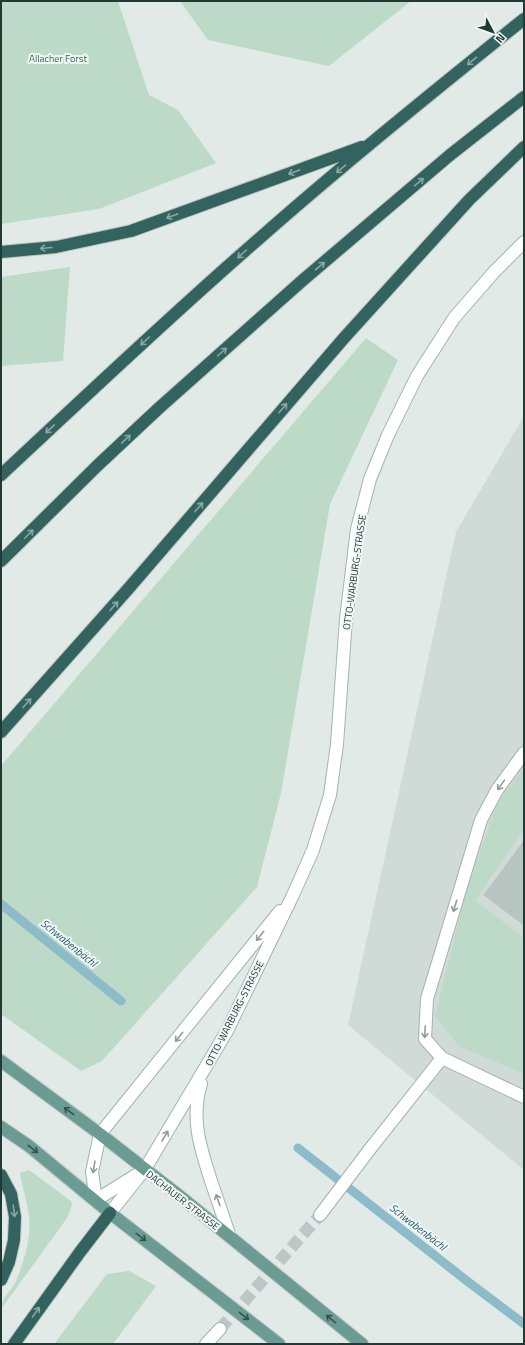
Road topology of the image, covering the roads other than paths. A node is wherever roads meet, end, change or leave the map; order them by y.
1 (524, 19) edge
2 (524, 97) edge
3 (370, 144) junction
4 (524, 147) edge
5 (524, 242) edge
6 (1, 252) edge
7 (1, 475) edge
8 (1, 561) edge
9 (1, 732) edge
10 (524, 753) edge
11 (293, 895) junction
12 (442, 1058) junction
13 (1, 1061) edge
14 (205, 1069) junction
15 (524, 1097) edge
16 (1, 1126) edge
17 (100, 1134) junction
18 (145, 1169) junction
19 (1, 1175) edge
20 (96, 1200) junction
21 (110, 1213) junction
22 (320, 1215) tunnel mouth
23 (230, 1237) junction
24 (1, 1280) edge
25 (220, 1329) tunnel mouth
26 (14, 1344) edge
27 (206, 1344) edge
28 (279, 1344) edge
29 (362, 1344) edge

1 -> 3 highway
8 -> 2 highway
3 -> 6 highway
3 -> 7 highway
9 -> 4 highway
5 - 11 main road, OTTO-WARBURG-STRASSE
10 -> 12 main road
11 - 14 main road, OTTO-WARBURG-STRASSE
11 -> 17 main road, OTTO-WARBURG-STRASSE
12 - 15 main road
12 - 22 main road
17 -> 13 main road, DACHAUER STRASSE
18 -> 14 main road, OTTO-WARBURG-STRASSE
23 -> 14 main road
16 -> 20 main road
17 - 18 main road, DACHAUER STRASSE
17 -> 20 main road
18 - 20 main road
18 - 21 main road, OTTO-WARBURG-STRASSE
18 - 23 main road, DACHAUER STRASSE
19 -> 24 highway
20 - 21 main road
26 -> 21 highway
21 -> 28 main road
29 -> 23 main road, DACHAUER STRASSE
25 - 27 main road

